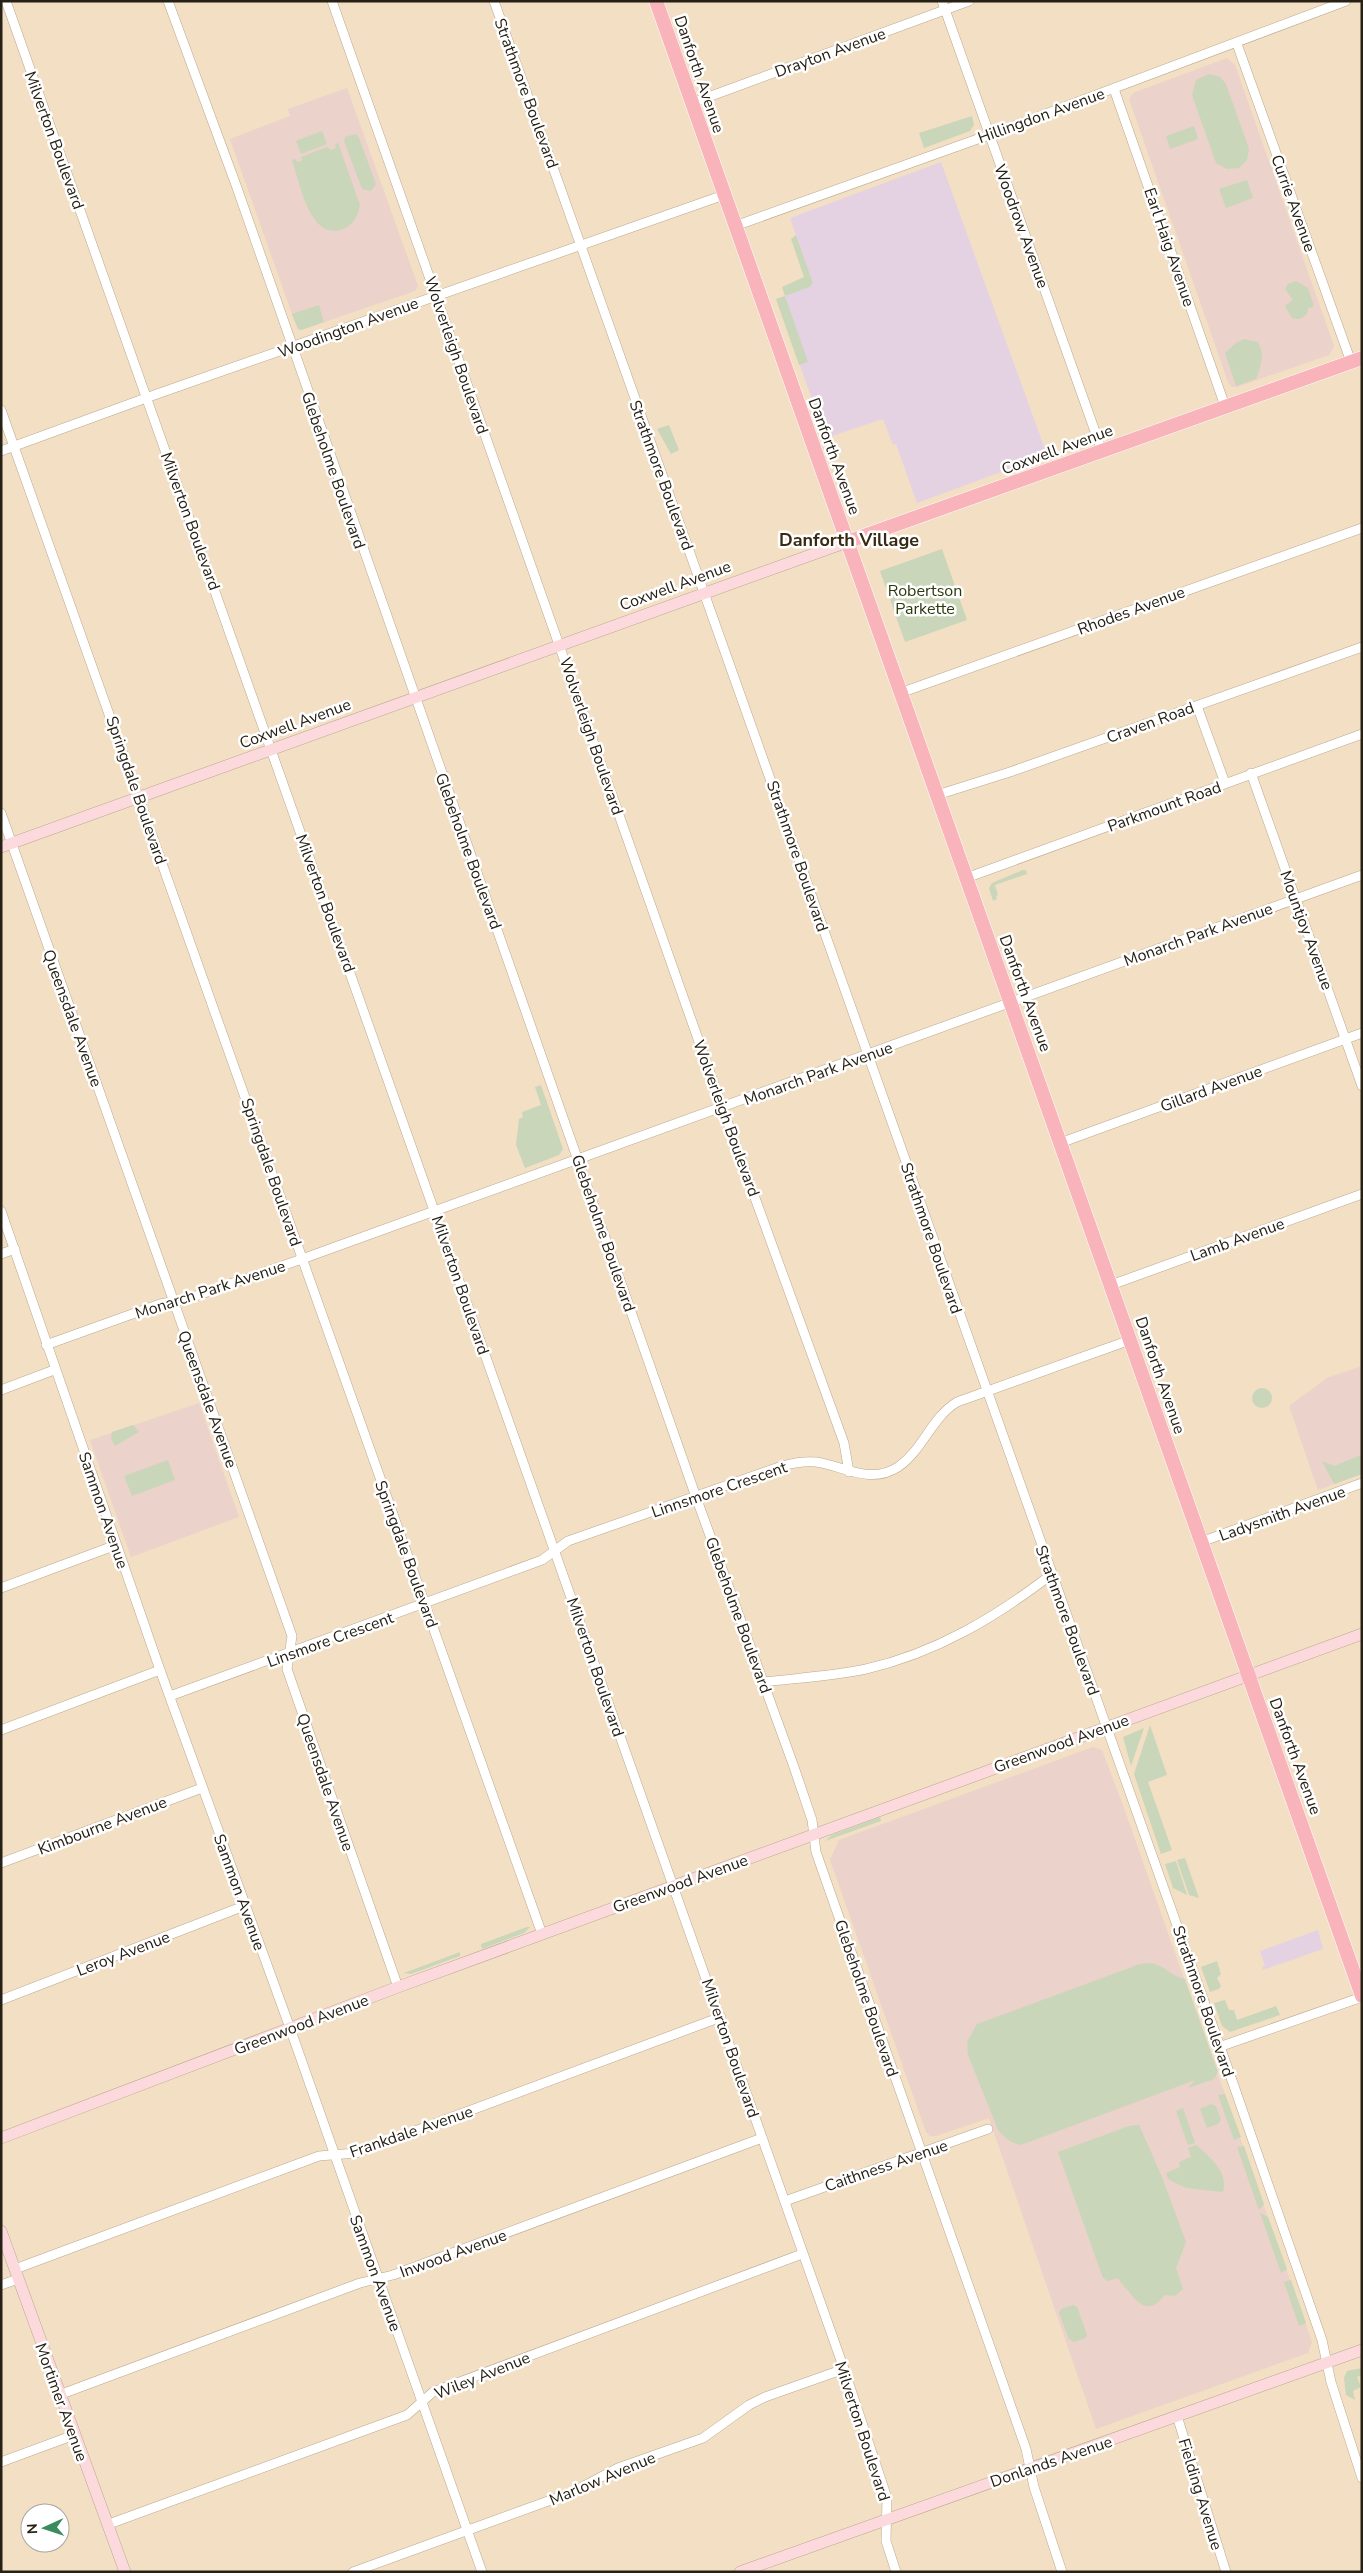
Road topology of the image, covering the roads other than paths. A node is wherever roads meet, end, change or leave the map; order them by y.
1 (6, 1) edge
2 (168, 1) edge
3 (332, 1) edge
4 (494, 1) edge
5 (656, 1) edge
6 (969, 1) edge
7 (1346, 1) edge
8 (944, 6) edge
9 (1237, 44) junction
10 (1114, 89) junction
11 (692, 103) junction
12 (989, 135) junction
13 (724, 195) junction
14 (735, 226) junction
15 (580, 244) junction
16 (436, 296) junction
17 (291, 348) junction
18 (1356, 360) edge
19 (147, 398) junction
20 (1225, 406) junction
21 (1, 410) edge
22 (14, 447) junction
23 (1, 451) edge
24 (1102, 451) junction
25 (1362, 528) edge
26 (848, 542) junction
27 (705, 593) junction
28 (560, 646) junction
29 (1362, 648) edge
30 (900, 692) junction
31 (415, 698) junction
32 (1196, 706) junction
33 (1362, 734) edge
34 (272, 750) junction
35 (1251, 773) junction
36 (1224, 783) junction
37 (937, 795) junction
38 (139, 798) junction
39 (1, 813) edge
40 (6, 845) edge
41 (1362, 875) edge
42 (966, 878) junction
43 (1296, 899) junction
44 (1010, 1002) junction
45 (1362, 1033) edge
46 (1346, 1039) junction
47 (868, 1055) junction
48 (1362, 1086) edge
49 (722, 1107) junction
50 (1060, 1143) junction
51 (578, 1159) junction
52 (1362, 1194) edge
53 (435, 1210) junction
54 (1, 1211) edge
55 (14, 1249) junction
56 (1, 1254) edge
57 (302, 1259) junction
58 (1111, 1285) junction
59 (174, 1301) junction
60 (1130, 1340) junction
61 (46, 1345) junction
62 (54, 1370) junction
63 (1, 1390) edge
64 (987, 1392) junction
65 (849, 1472) junction
66 (1362, 1483) edge
67 (696, 1497) junction
68 (1201, 1542) junction
69 (116, 1545) junction
70 (555, 1552) junction
71 (1052, 1574) junction
72 (488, 1580) joint
73 (1, 1588) edge
74 (424, 1604) junction
75 (1362, 1634) edge
76 (289, 1654) junction
77 (160, 1670) junction
78 (1248, 1675) junction
79 (764, 1682) junction
80 (170, 1696) junction
81 (1107, 1726) junction
82 (1, 1730) edge
83 (202, 1788) junction
84 (816, 1833) junction
85 (1, 1863) edge
86 (673, 1885) junction
87 (244, 1906) junction
88 (542, 1934) junction
89 (398, 1987) junction
90 (1362, 1997) edge
91 (1, 2000) edge
92 (720, 2017) junction
93 (290, 2028) junction
94 (1219, 2047) junction
95 (988, 2129) dead end
96 (1, 2138) edge
97 (762, 2138) junction
98 (922, 2153) junction
99 (334, 2155) junction
100 (785, 2201) junction
101 (1, 2231) edge
102 (802, 2254) junction
103 (17, 2274) junction
104 (377, 2278) junction
105 (1, 2285) edge
106 (1362, 2350) edge
107 (1326, 2363) junction
108 (844, 2369) junction
109 (59, 2395) junction
110 (422, 2402) junction
111 (1177, 2416) junction
112 (74, 2435) junction
113 (1, 2462) edge
114 (1030, 2468) junction
115 (1362, 2478) edge
116 (889, 2518) junction
117 (109, 2524) junction
118 (467, 2530) junction
119 (742, 2571) edge
120 (125, 2572) edge
121 (353, 2572) edge
122 (482, 2572) edge
123 (896, 2572) edge
124 (1062, 2572) edge
125 (1226, 2572) edge

1 - 19 street, Milverton Boulevard
2 - 17 street, Glebeholme Boulevard
3 - 16 street, Wolverleigh Boulevard
4 - 15 street, Strathmore Boulevard
5 - 11 main road, Danforth Avenue
6 - 8 street, Drayton Avenue
7 - 9 street, Hillingdon Avenue
8 - 11 street, Drayton Avenue
8 - 12 street, Woodrow Avenue
9 - 10 street, Hillingdon Avenue
9 - 18 street, Currie Avenue
10 - 12 street, Hillingdon Avenue
10 - 20 street, Earl Haig Avenue
11 - 13 main road, Danforth Avenue
12 - 14 street, Hillingdon Avenue
12 - 24 street, Woodrow Avenue
13 - 14 main road, Danforth Avenue
13 - 15 street, Woodington Avenue
14 - 26 main road, Danforth Avenue
15 - 16 street, Woodington Avenue
15 - 27 street, Strathmore Boulevard
16 - 17 street, Woodington Avenue
16 - 28 street, Wolverleigh Boulevard
17 - 19 street, Woodington Avenue
17 - 31 street, Glebeholme Boulevard
18 - 20 main road, Coxwell Avenue
19 - 22 street, Woodington Avenue
19 - 34 street, Milverton Boulevard
20 - 24 main road, Coxwell Avenue
21 - 22 street, Springdale Boulevard
22 - 23 street, Woodington Avenue
22 - 38 street, Springdale Boulevard
24 - 26 main road, Coxwell Avenue
25 - 30 street, Rhodes Avenue
26 - 27 street, Coxwell Avenue
26 - 30 main road, Danforth Avenue
27 - 28 street, Coxwell Avenue
27 - 47 street, Strathmore Boulevard
28 - 31 street, Coxwell Avenue
28 - 49 street, Wolverleigh Boulevard
29 - 32 street, Craven Road
30 - 37 main road, Danforth Avenue
31 - 34 street, Coxwell Avenue
31 - 51 street, Glebeholme Boulevard
32 - 36 street
32 - 37 street, Craven Road
33 - 35 street, Parkmount Road
34 - 38 street, Coxwell Avenue
34 - 53 street, Milverton Boulevard
35 - 36 street, Parkmount Road
35 - 43 street, Mountjoy Avenue
36 - 42 street, Parkmount Road
37 - 42 main road, Danforth Avenue
38 - 40 street, Coxwell Avenue
38 - 57 street, Springdale Boulevard
39 - 40 street, Queensdale Avenue
40 - 59 street, Queensdale Avenue
41 - 43 street, Monarch Park Avenue
42 - 44 main road, Danforth Avenue
43 - 44 street, Monarch Park Avenue
43 - 46 street, Mountjoy Avenue
44 - 47 street, Monarch Park Avenue
44 - 50 main road, Danforth Avenue
45 - 46 street, Gillard Avenue
46 - 48 street, Mountjoy Avenue
46 - 50 street, Gillard Avenue
47 - 49 street, Monarch Park Avenue
47 - 64 street, Strathmore Boulevard
49 - 51 street, Monarch Park Avenue
49 - 65 street, Wolverleigh Boulevard
50 - 58 main road, Danforth Avenue
51 - 53 street, Monarch Park Avenue
51 - 67 street, Glebeholme Boulevard
52 - 58 street, Lamb Avenue
53 - 57 street, Monarch Park Avenue
53 - 70 street, Milverton Boulevard
54 - 55 street, Sammon Avenue
55 - 56 street
55 - 61 street, Sammon Avenue
57 - 59 street, Monarch Park Avenue
57 - 74 street, Springdale Boulevard
58 - 60 main road, Danforth Avenue
59 - 61 street, Monarch Park Avenue
59 - 76 street, Queensdale Avenue
60 - 64 street, Linnsmore Crescent
60 - 68 main road, Danforth Avenue
61 - 62 street, Sammon Avenue
62 - 63 street
62 - 69 street, Sammon Avenue
64 - 65 street, Linnsmore Crescent
64 - 71 street, Strathmore Boulevard
65 - 67 street, Linnsmore Crescent
66 - 68 street, Ladysmith Avenue
67 - 70 street, Linnsmore Crescent
67 - 79 street, Glebeholme Boulevard
68 - 78 main road, Danforth Avenue
69 - 73 street
69 - 77 street, Sammon Avenue
70 - 72 street, Linnsmore Crescent
70 - 86 street, Milverton Boulevard
71 - 79 street
71 - 81 street, Strathmore Boulevard
72 - 74 street, Linsmore Crescent
74 - 76 street, Linsmore Crescent
74 - 88 street, Springdale Boulevard
75 - 78 street, Greenwood Avenue
76 - 80 street, Linsmore Crescent
76 - 89 street, Queensdale Avenue
77 - 80 street, Sammon Avenue
77 - 82 street
78 - 81 street, Greenwood Avenue
78 - 90 main road, Danforth Avenue
79 - 84 street, Glebeholme Boulevard
80 - 83 street, Sammon Avenue
81 - 84 street, Greenwood Avenue
81 - 94 street, Strathmore Boulevard
83 - 85 street, Kimbourne Avenue
83 - 87 street, Sammon Avenue
84 - 86 street, Greenwood Avenue
84 - 98 street, Glebeholme Boulevard
86 - 88 street, Greenwood Avenue
86 - 92 street, Milverton Boulevard
87 - 91 street, Leroy Avenue
87 - 93 street, Sammon Avenue
88 - 89 street, Greenwood Avenue
89 - 93 street, Greenwood Avenue
90 - 94 street
92 - 97 street, Milverton Boulevard
92 - 99 street, Frankdale Avenue
93 - 96 street, Greenwood Avenue
93 - 99 street, Sammon Avenue
94 - 107 street, Strathmore Boulevard
95 - 98 street, Caithness Avenue
97 - 100 street, Milverton Boulevard
97 - 104 street, Inwood Avenue
98 - 100 street, Caithness Avenue
98 - 114 street, Glebeholme Boulevard
99 - 103 street, Frankdale Avenue
99 - 104 street, Sammon Avenue
100 - 102 street, Milverton Boulevard
101 - 103 street, Mortimer Avenue
102 - 108 street, Milverton Boulevard
102 - 110 street, Wiley Avenue
103 - 105 street, Frankdale Avenue
103 - 109 street, Mortimer Avenue
104 - 109 street, Inwood Avenue
104 - 110 street, Sammon Avenue
106 - 107 street, Donlands Avenue
107 - 111 street, Donlands Avenue
107 - 115 street, Strathmore Boulevard
108 - 116 street, Milverton Boulevard
108 - 118 street, Marlow Avenue
109 - 112 street, Mortimer Avenue
110 - 117 street, Wiley Avenue
110 - 118 street, Sammon Avenue
111 - 114 street, Donlands Avenue
111 - 125 street, Fielding Avenue
112 - 113 street
112 - 117 street, Mortimer Avenue
114 - 116 street, Donlands Avenue
114 - 124 street, Glebeholme Boulevard
116 - 119 street, Donlands Avenue
116 - 123 street, Milverton Boulevard
117 - 120 street, Mortimer Avenue
118 - 121 street, Marlow Avenue
118 - 122 street, Sammon Avenue

